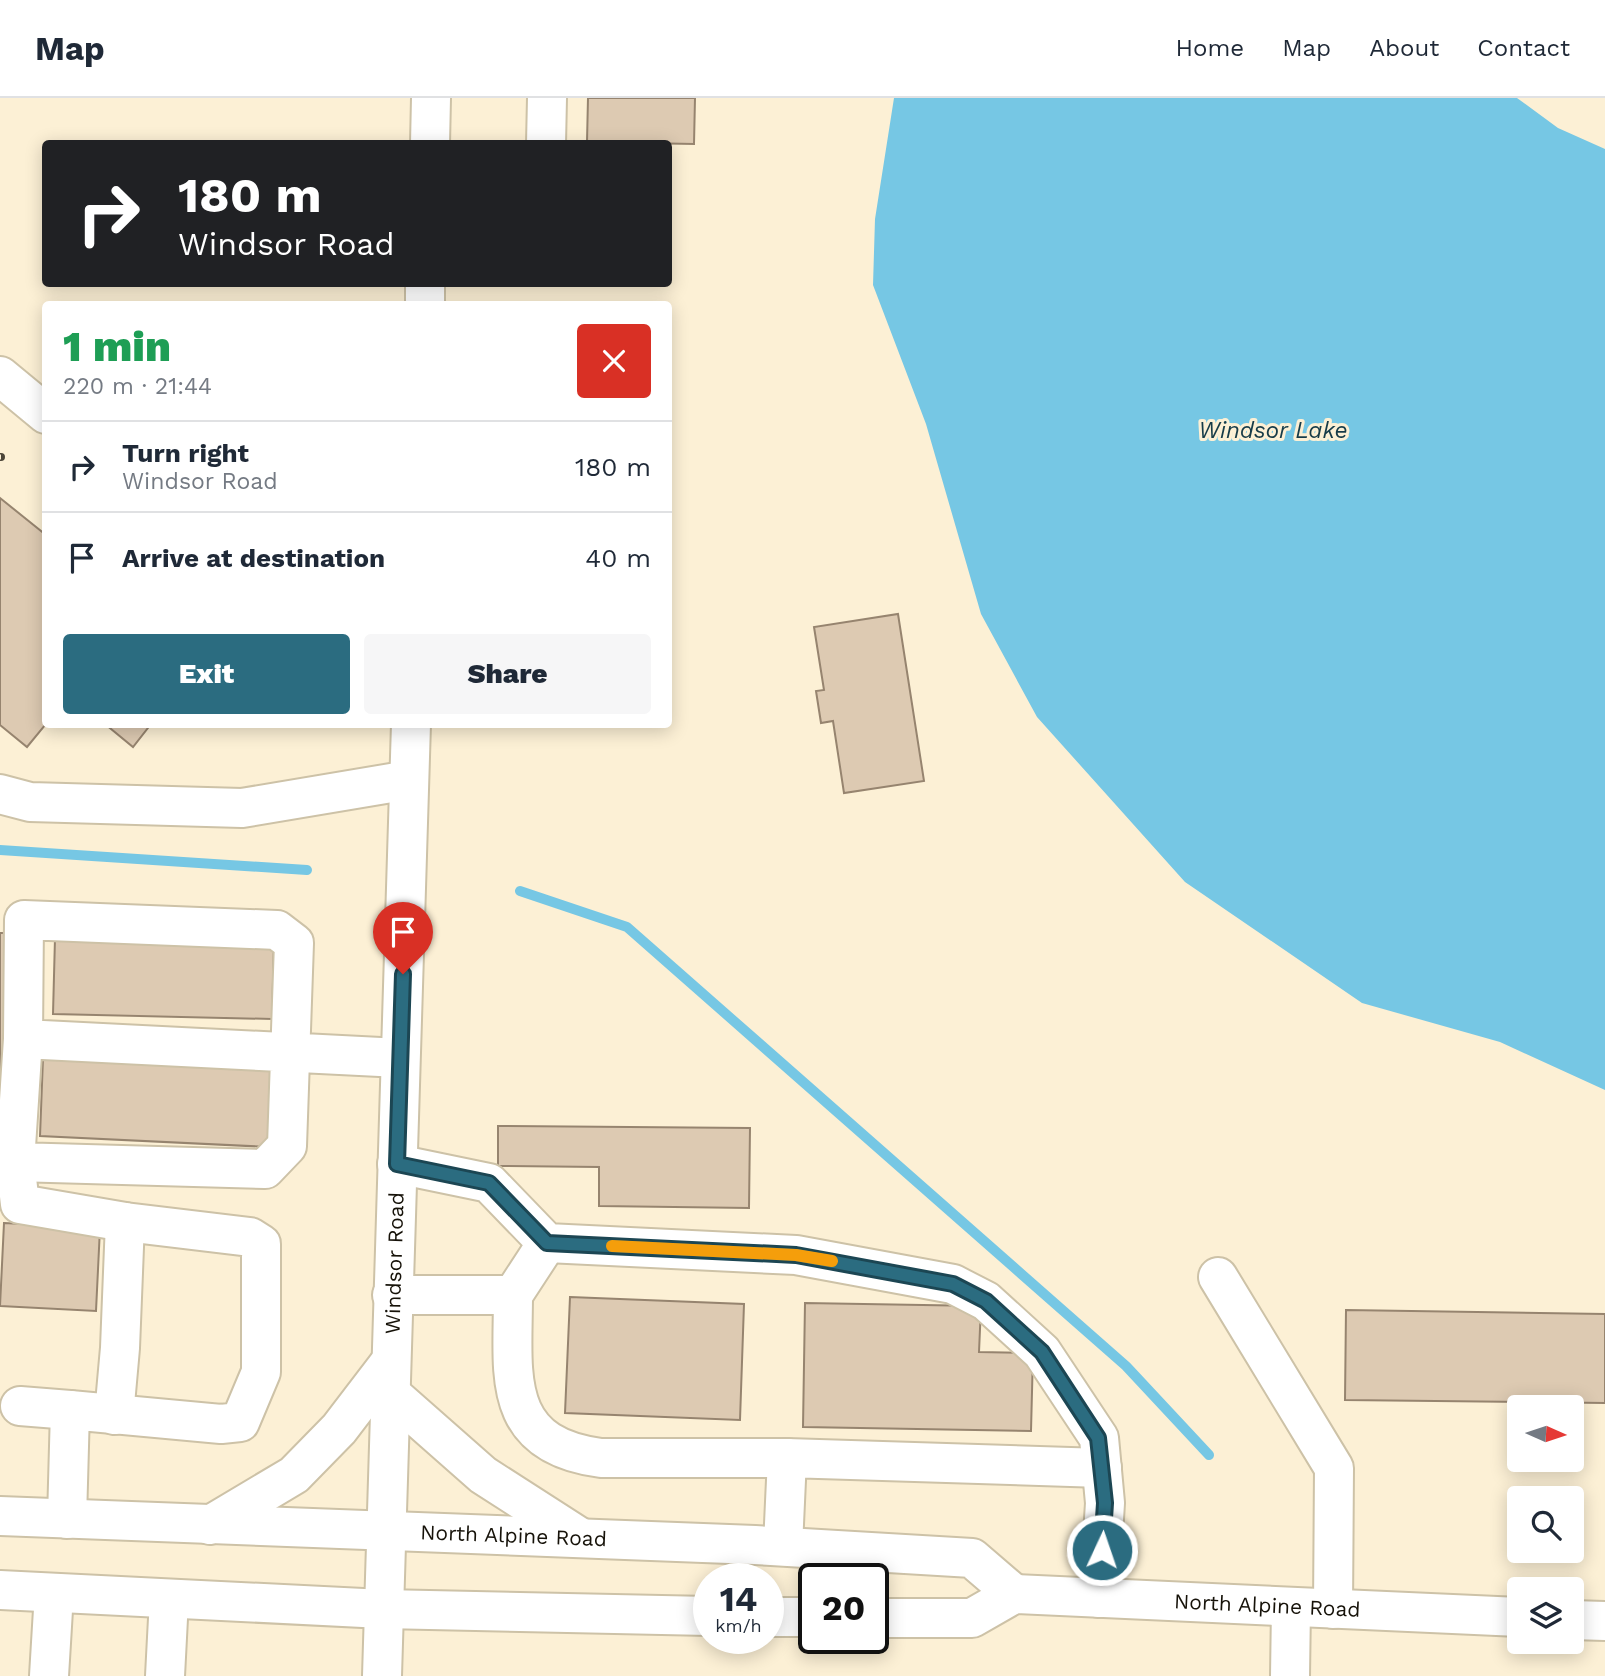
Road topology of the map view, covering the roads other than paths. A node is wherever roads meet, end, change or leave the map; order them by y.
1 (431, 98) edge
2 (547, 98) edge
3 (430, 140) edge
4 (546, 140) edge
5 (0, 376) edge
6 (42, 411) edge
7 (411, 728) edge
8 (409, 779) junction
9 (0, 794) edge
10 (12, 920) edge
11 (23, 1039) junction
12 (290, 1051) junction
13 (400, 1058) junction
14 (7, 1162) edge
15 (397, 1164) junction
16 (125, 1222) junction
17 (547, 1243) junction
18 (1218, 1277) dead end
19 (393, 1294) junction
20 (513, 1295) junction
21 (390, 1377) junction
22 (20, 1406) dead end
23 (70, 1410) junction
24 (114, 1415) junction
25 (787, 1458) junction
26 (1102, 1468) junction
27 (0, 1516) edge
28 (66, 1519) junction
29 (211, 1525) junction
30 (385, 1532) junction
31 (580, 1538) junction
32 (783, 1546) junction
33 (0, 1590) edge
34 (54, 1593) junction
35 (1014, 1594) junction
36 (1099, 1598) junction
37 (169, 1599) junction
38 (1290, 1606) junction
39 (383, 1609) junction
40 (1333, 1609) junction
41 (693, 1616) edge
42 (1507, 1616) edge
43 (889, 1618) edge
44 (1584, 1620) edge
45 (1605, 1621) edge
46 (49, 1676) edge
47 (165, 1676) edge
48 (382, 1676) edge
49 (1290, 1676) edge

1 - 3 main road
2 - 4 main road
5 - 6 main road
7 - 8 main road, Windsor Road
8 - 9 main road
8 - 13 main road, Windsor Road
10 - 11 main road
10 - 12 main road
11 - 12 main road
11 - 14 main road
12 - 13 main road
12 - 14 main road
13 - 15 main road, Windsor Road
14 - 16 main road
15 - 17 main road
15 - 19 main road, Windsor Road
16 - 24 main road
16 - 24 main road
17 - 20 main road
17 - 26 main road
18 - 40 main road
19 - 20 main road
19 - 21 main road, Windsor Road
20 - 25 main road
21 - 29 main road
21 - 30 main road, Windsor Road
21 - 31 main road
22 - 23 main road
23 - 24 main road
23 - 28 main road
25 - 26 main road
25 - 32 main road
26 - 36 main road
27 - 28 main road, North Alpine Road
28 - 29 main road, North Alpine Road
29 - 30 main road, North Alpine Road
30 - 31 main road, North Alpine Road
30 - 39 main road, Windsor Road
31 - 32 main road, North Alpine Road
32 - 35 main road, North Alpine Road
33 - 34 main road
34 - 37 main road
34 - 46 main road
35 - 36 main road, North Alpine Road
35 - 43 main road
36 - 38 main road, North Alpine Road
37 - 39 main road
37 - 47 main road
38 - 40 main road, North Alpine Road
38 - 49 main road
39 - 41 main road
39 - 48 main road, Windsor Road
40 - 42 main road, North Alpine Road
44 - 45 main road

